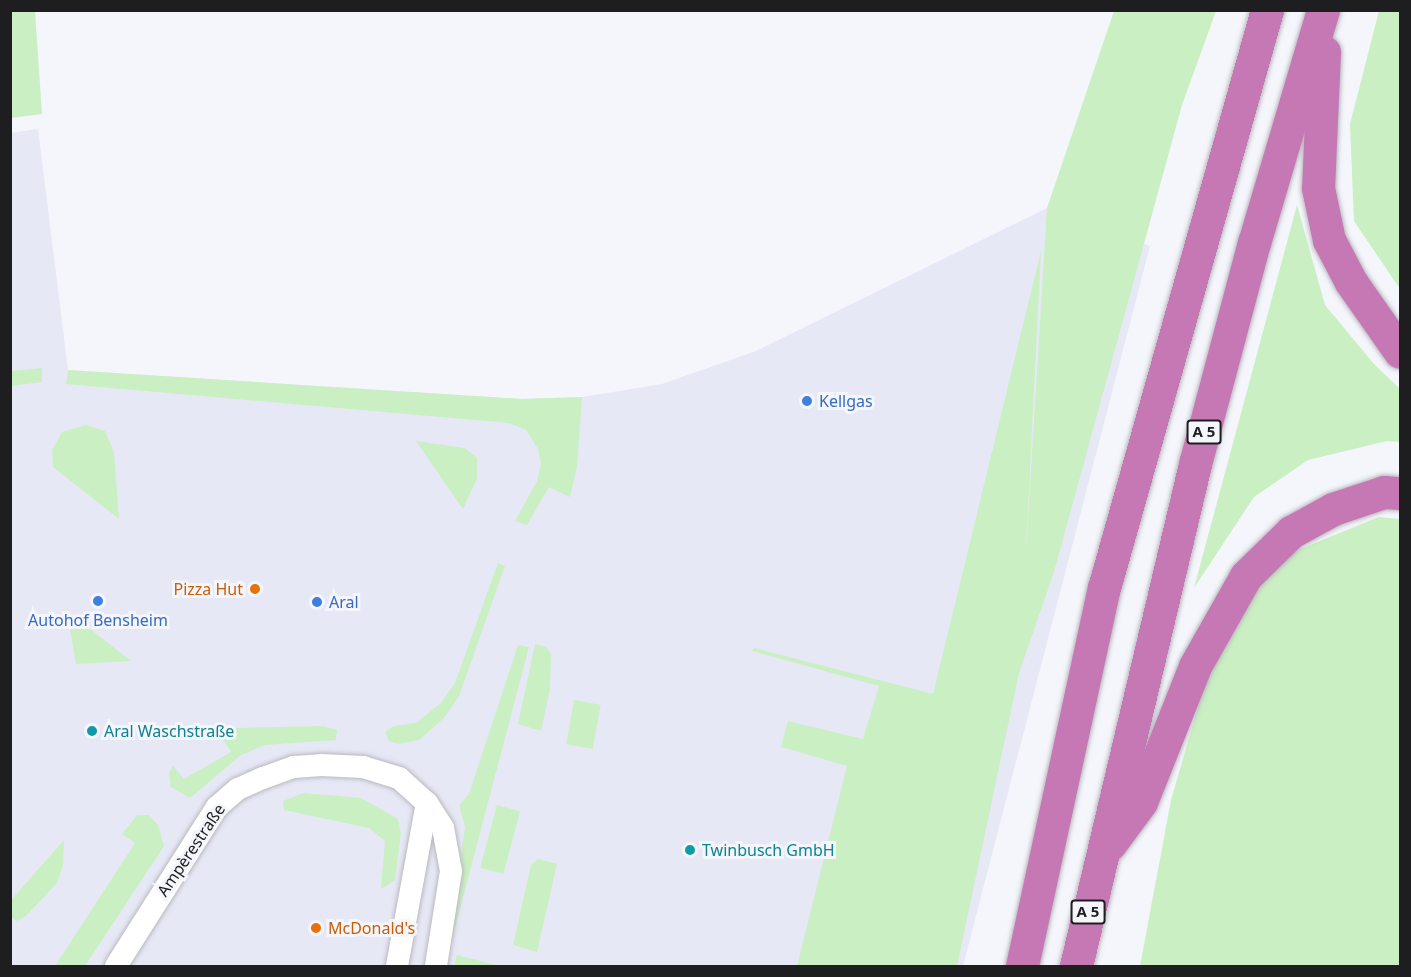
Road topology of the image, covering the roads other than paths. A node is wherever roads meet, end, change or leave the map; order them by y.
1 (1267, 10) edge
2 (1324, 10) edge
3 (1401, 352) edge
4 (1401, 493) edge
5 (427, 803) junction
6 (1100, 857) junction
7 (1025, 951) edge
8 (116, 966) edge
9 (396, 966) edge
10 (436, 966) edge
11 (1007, 966) edge
12 (1076, 966) edge

1 - 7 highway
2 - 3 highway
2 - 6 highway, A 5
4 - 6 highway
5 - 8 street, Ampèrestraße
5 - 9 street
5 - 10 street, Ampèrestraße
6 - 12 highway, A 5
7 - 11 highway

